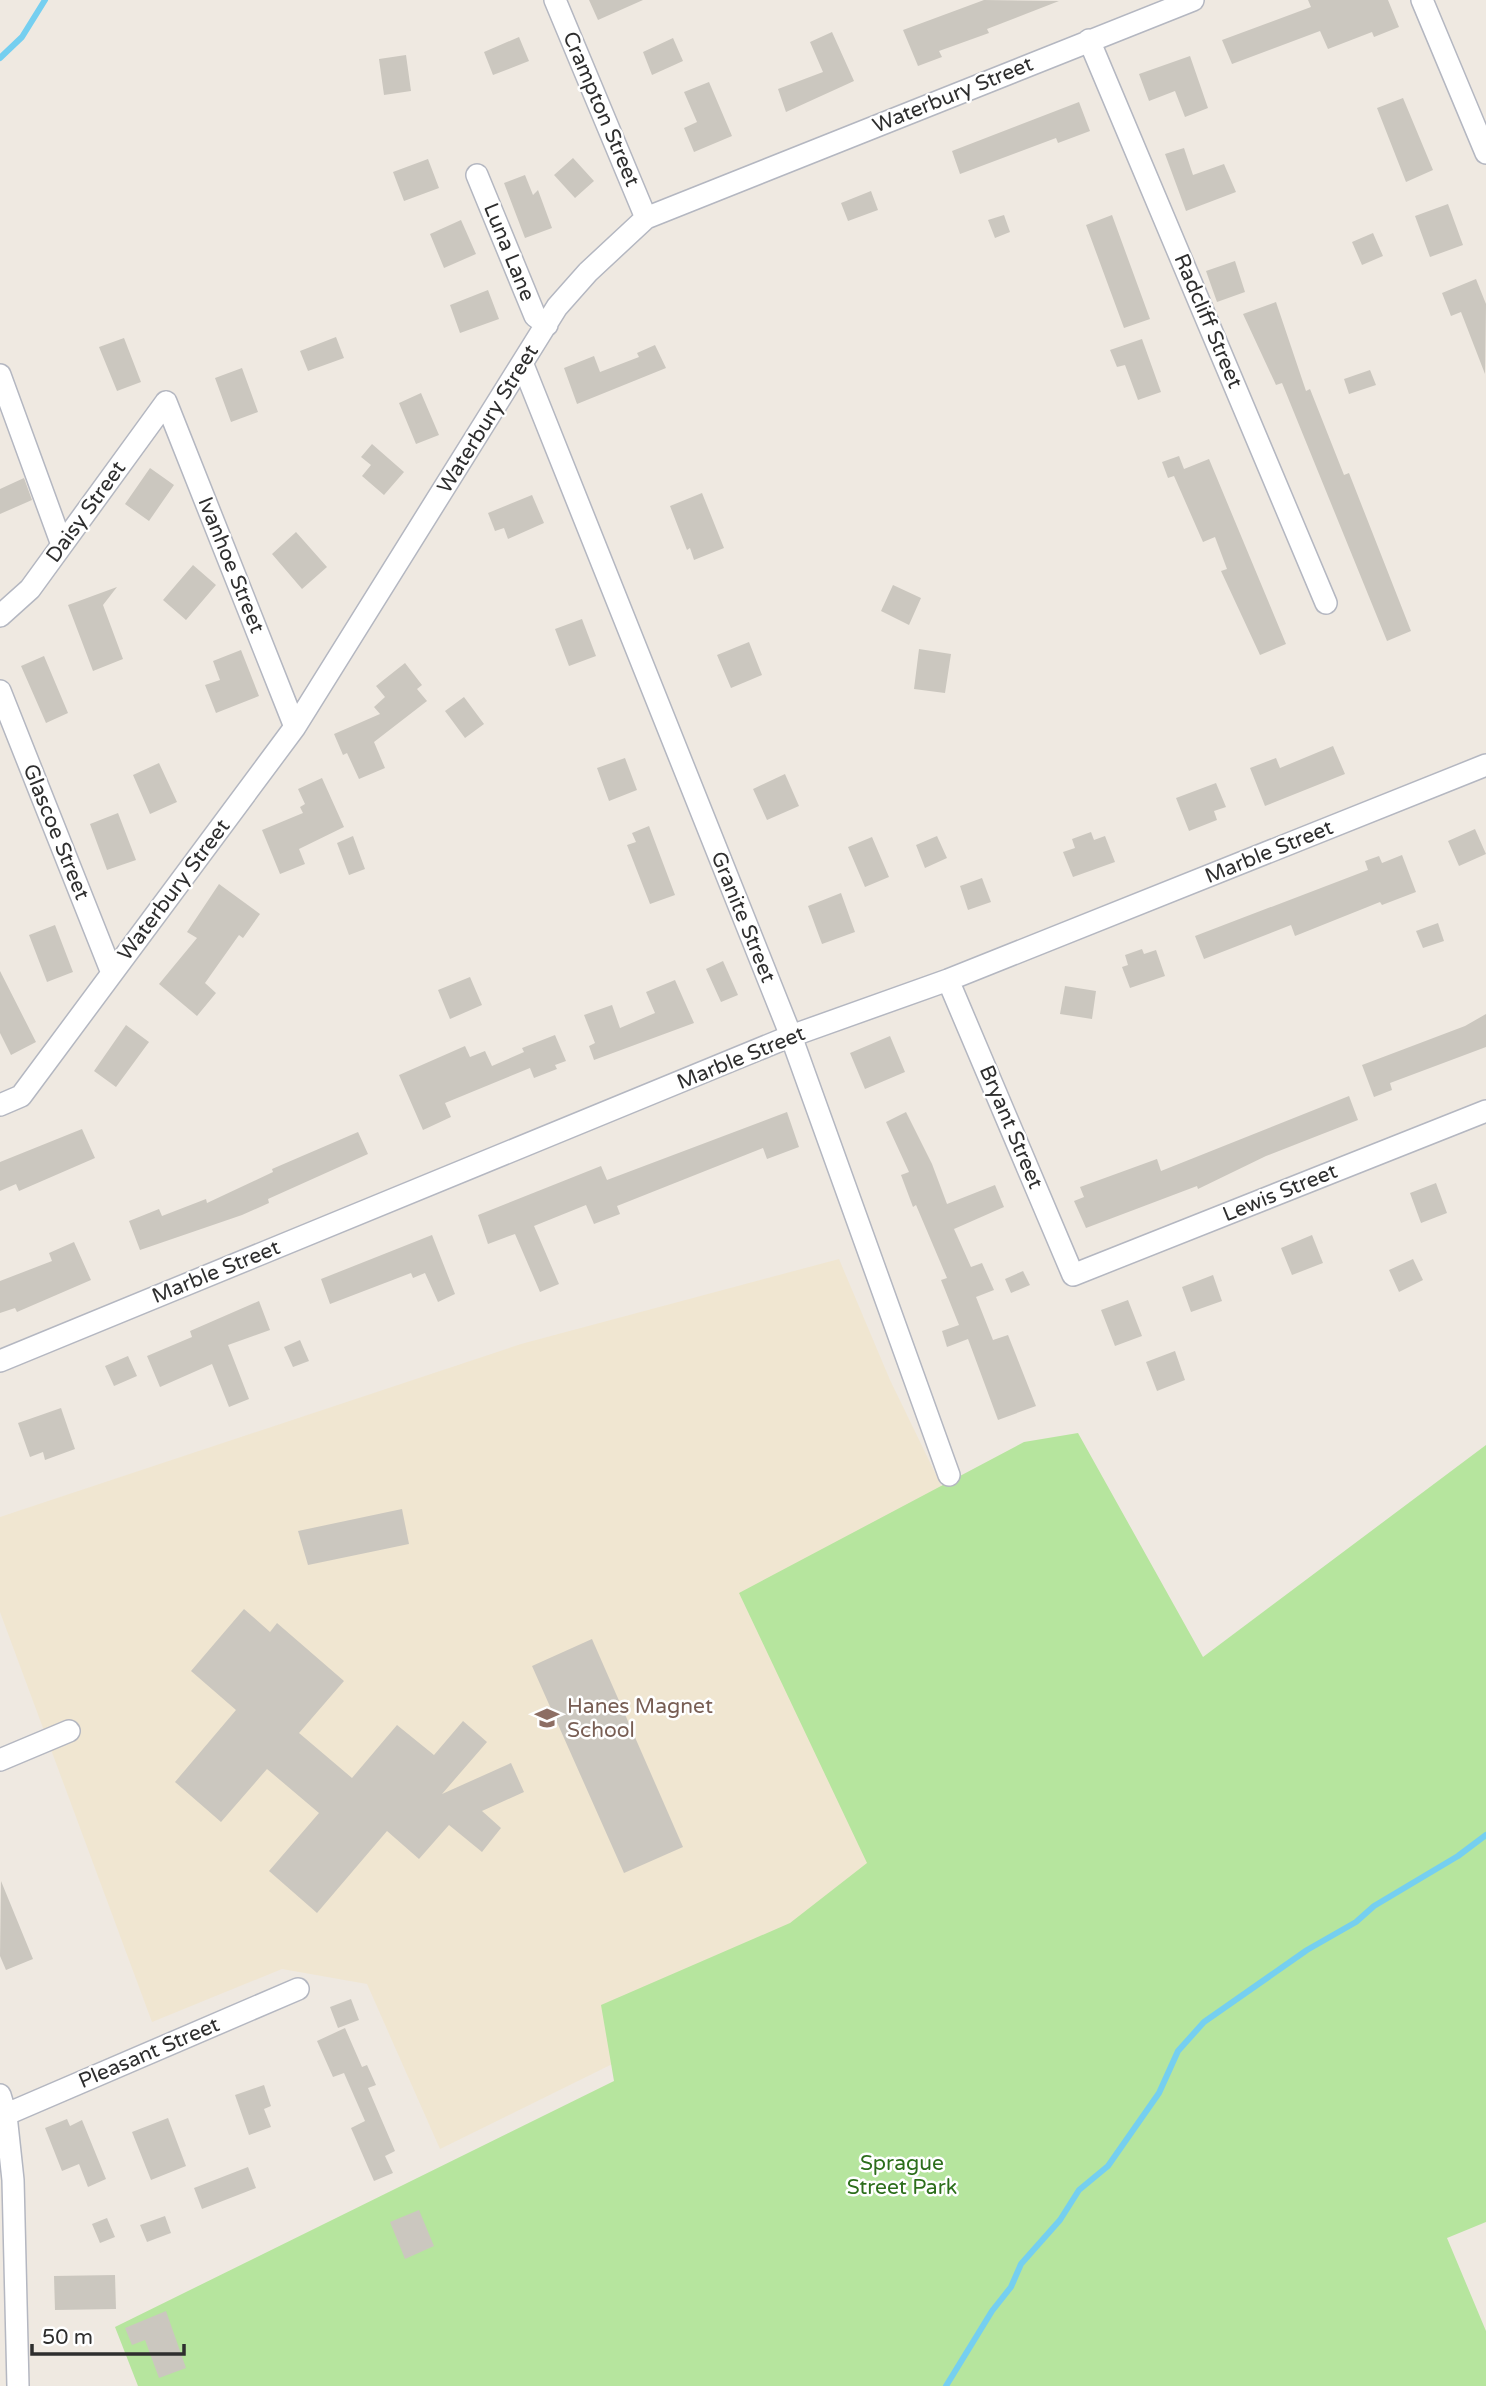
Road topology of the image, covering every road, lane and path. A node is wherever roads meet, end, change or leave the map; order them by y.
1 (555, 0) edge
2 (1193, 0) edge
3 (1422, 0) edge
4 (1089, 40) junction
5 (1486, 153) edge
6 (477, 175) dead end
7 (646, 218) junction
8 (547, 325) junction
9 (523, 365) junction
10 (0, 375) edge
11 (166, 402) joint
12 (62, 545) junction
13 (1326, 603) dead end
14 (0, 616) edge
15 (0, 691) edge
16 (295, 727) junction
17 (1486, 765) edge
18 (112, 973) junction
19 (948, 980) junction
20 (791, 1037) junction
21 (0, 1105) edge
22 (1486, 1111) edge
23 (1073, 1275) joint
24 (0, 1361) edge
25 (949, 1475) dead end
26 (69, 1731) dead end
27 (0, 1760) edge
28 (298, 1989) dead end
29 (2, 2109) edge
30 (18, 2386) edge

1 - 7 street, Crampton Street
2 - 4 street, Waterbury Street
3 - 5 street
4 - 7 street, Waterbury Street
4 - 13 street, Radcliff Street
6 - 8 street, Luna Lane
7 - 8 street, Waterbury Street
8 - 9 street, Waterbury Street
9 - 16 street, Waterbury Street
9 - 20 street, Granite Street
10 - 12 street
11 - 12 street, Daisy Street
11 - 16 street, Ivanhoe Street
12 - 14 street, Daisy Street
15 - 18 street, Glascoe Street
16 - 18 street, Waterbury Street
17 - 19 street, Marble Street
18 - 21 street, Waterbury Street
19 - 20 street, Marble Street
19 - 23 street, Bryant Street
20 - 24 street, Marble Street
20 - 25 street, Granite Street
22 - 23 street, Lewis Street
26 - 27 street
28 - 29 street, Pleasant Street
29 - 30 street

